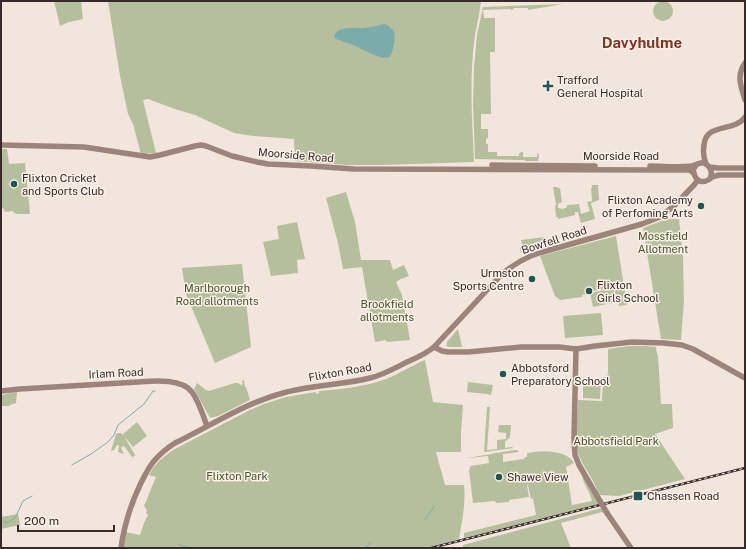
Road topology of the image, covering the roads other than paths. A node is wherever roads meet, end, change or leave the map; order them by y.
1 (745, 63) edge
2 (745, 100) edge
3 (745, 117) edge
4 (1, 145) edge
5 (703, 155) junction
6 (697, 164) junction
7 (707, 165) junction
8 (625, 168) junction
9 (745, 168) edge
10 (694, 172) junction
11 (745, 175) edge
12 (712, 177) junction
13 (698, 180) junction
14 (434, 348) junction
15 (576, 349) junction
16 (745, 378) edge
17 (1, 391) edge
18 (207, 426) junction
19 (121, 548) edge
20 (631, 548) edge

1 - 2 street
3 - 5 street
4 - 8 street, Moorside Road
5 - 6 street
5 - 7 street
6 - 7 street
6 - 8 street, Moorside Road
6 - 10 street
7 - 9 street
7 - 12 street
8 - 10 street, Moorside Road
10 - 13 street
11 - 12 street
12 - 13 street
13 - 14 street, Bowfell Road
14 - 15 street
14 - 18 street, Flixton Road
15 - 16 street
15 - 20 street, bridge
17 - 18 street, Irlam Road
18 - 19 street, Flixton Road

